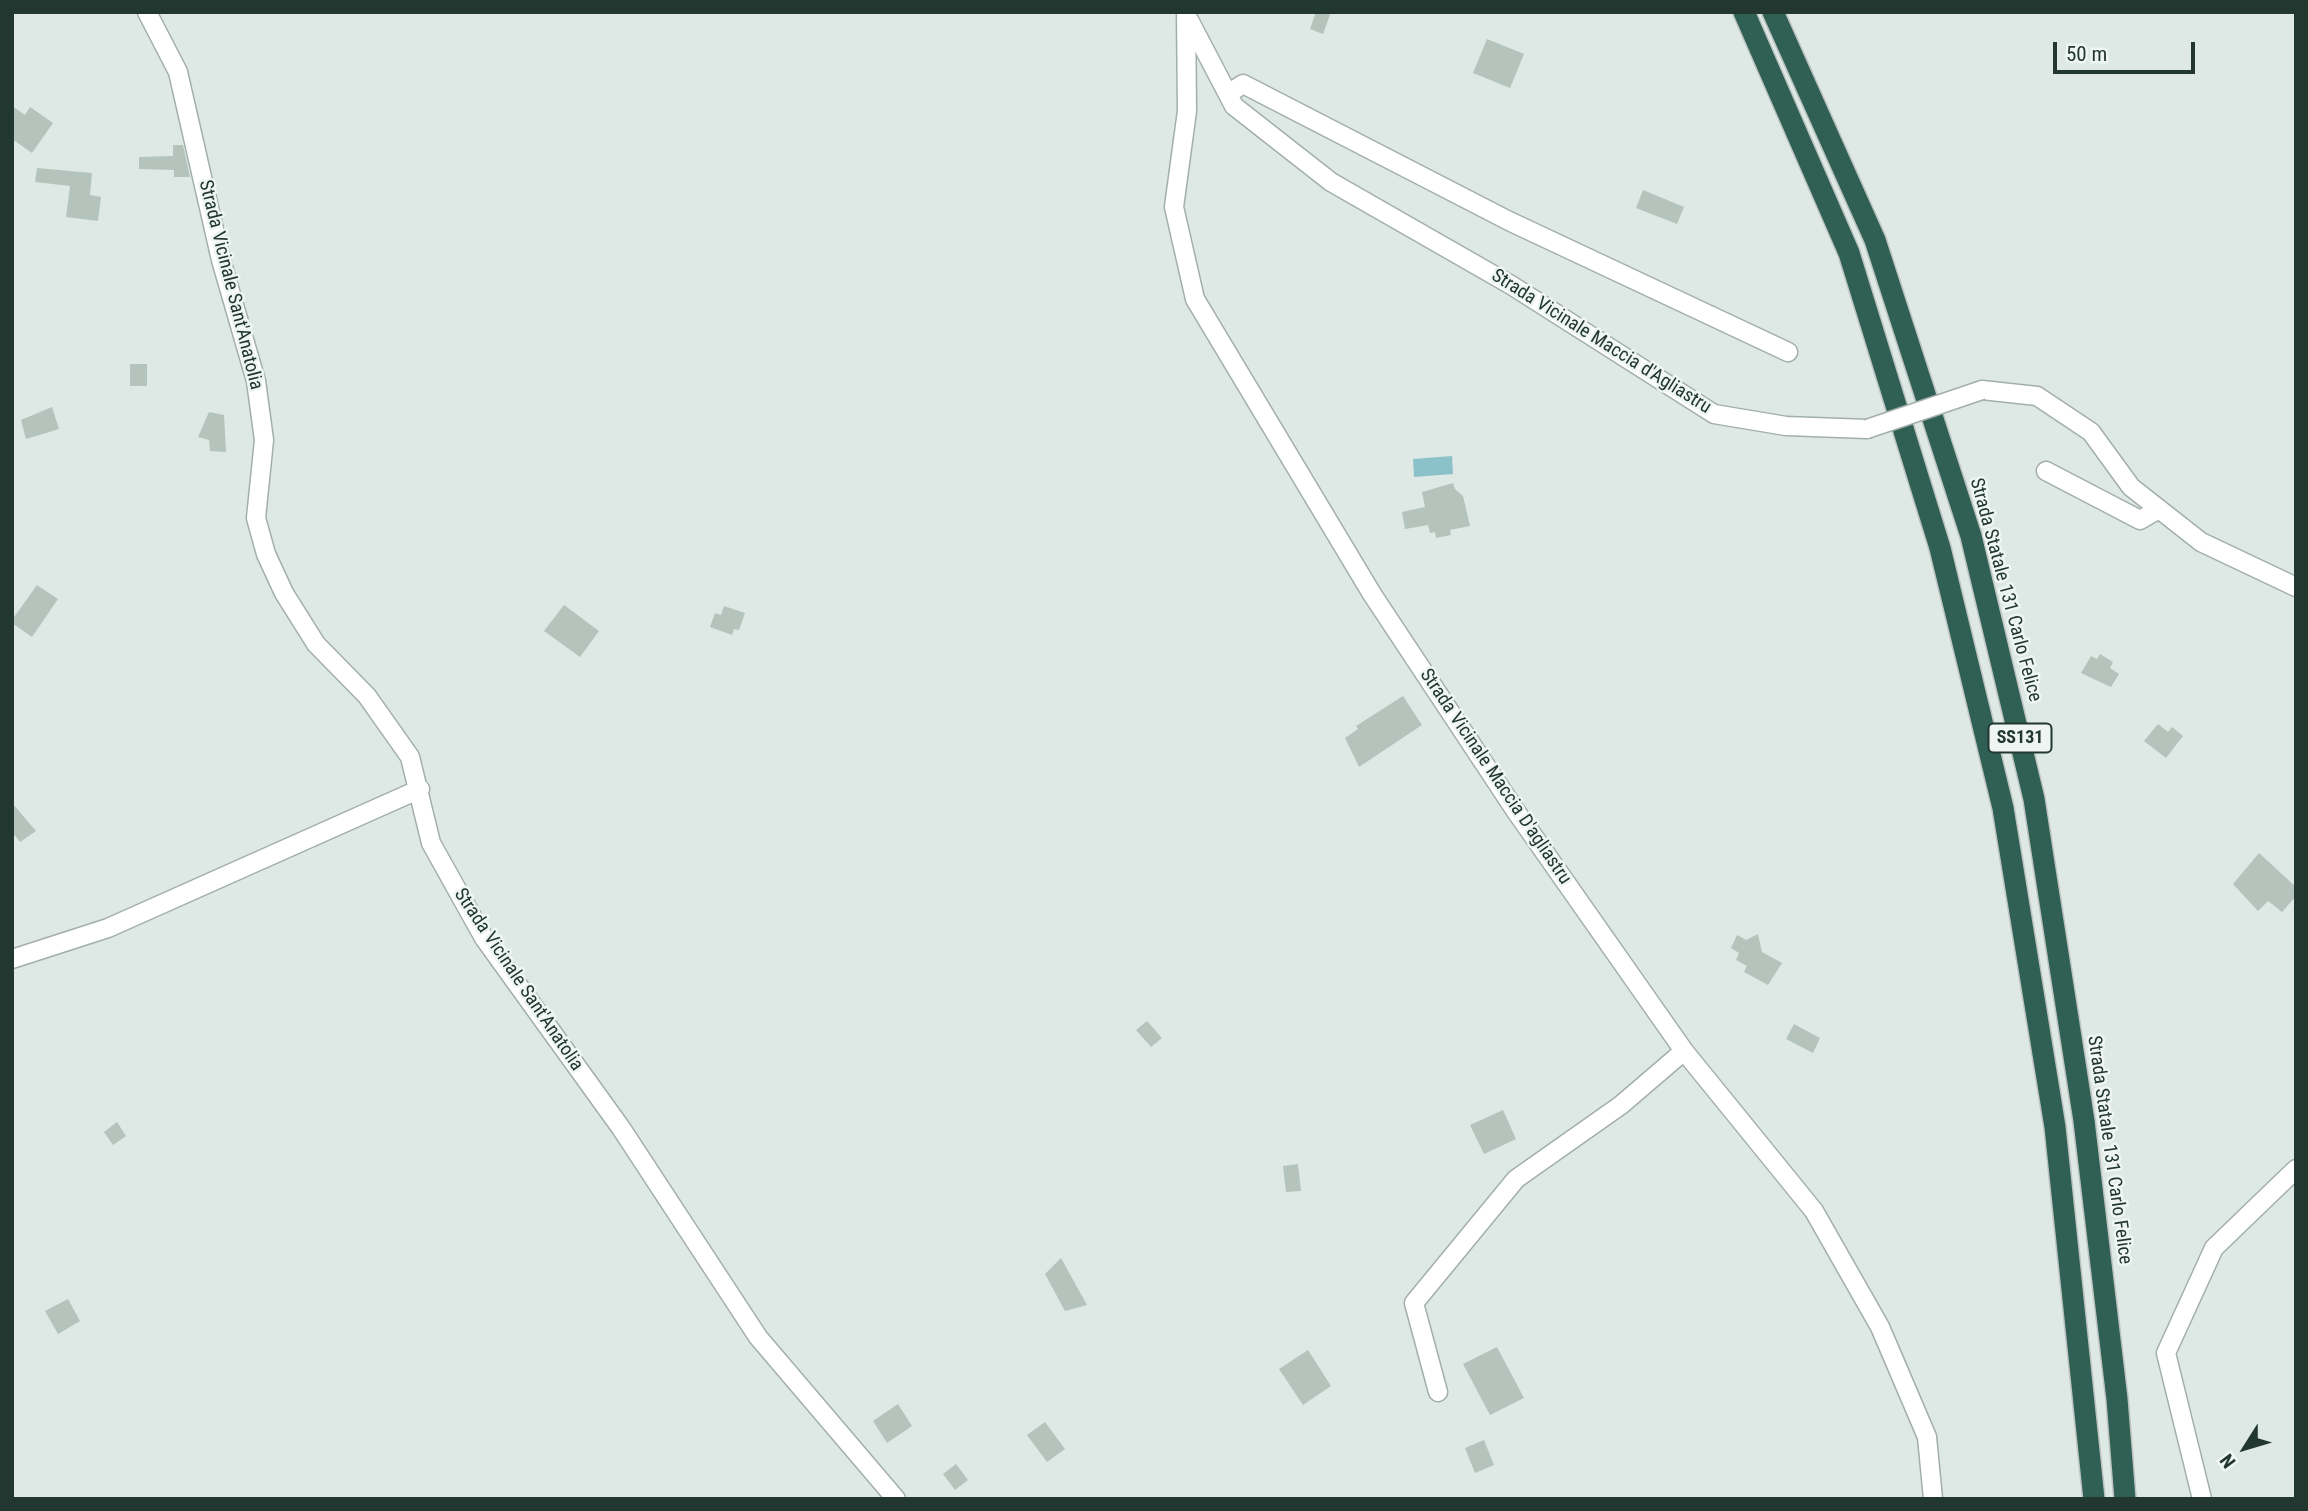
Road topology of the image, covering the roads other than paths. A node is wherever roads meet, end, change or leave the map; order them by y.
1 (147, 12) edge
2 (1744, 12) edge
3 (1773, 12) edge
4 (1186, 14) edge
5 (1228, 94) junction
6 (1788, 352) dead end
7 (2046, 471) dead end
8 (2159, 509) junction
9 (2296, 587) edge
10 (420, 789) junction
11 (12, 959) edge
12 (1684, 1051) junction
13 (2296, 1169) edge
14 (1438, 1392) dead end
15 (896, 1499) edge
16 (1933, 1499) edge
17 (2094, 1499) edge
18 (2124, 1499) edge
19 (2202, 1499) edge

1 - 10 street, Strada Vicinale Sant'Anatolia
2 - 17 highway, SS131
3 - 18 highway, Strada Statale 131 Carlo Felice / SS131
4 - 5 street, Strada Vicinale Maccia d'Agliastru
4 - 12 street, Strada Vicinale Maccia D'agliastru
5 - 6 street
5 - 8 street, Strada Vicinale Maccia d'Agliastru, bridge
7 - 8 street
8 - 9 street, Strada Vicinale Maccia d'Agliastru
10 - 11 street
10 - 15 street, Strada Vicinale Sant'Anatolia
12 - 14 street
12 - 16 street, Strada Vicinale Maccia D'agliastru
13 - 19 street

